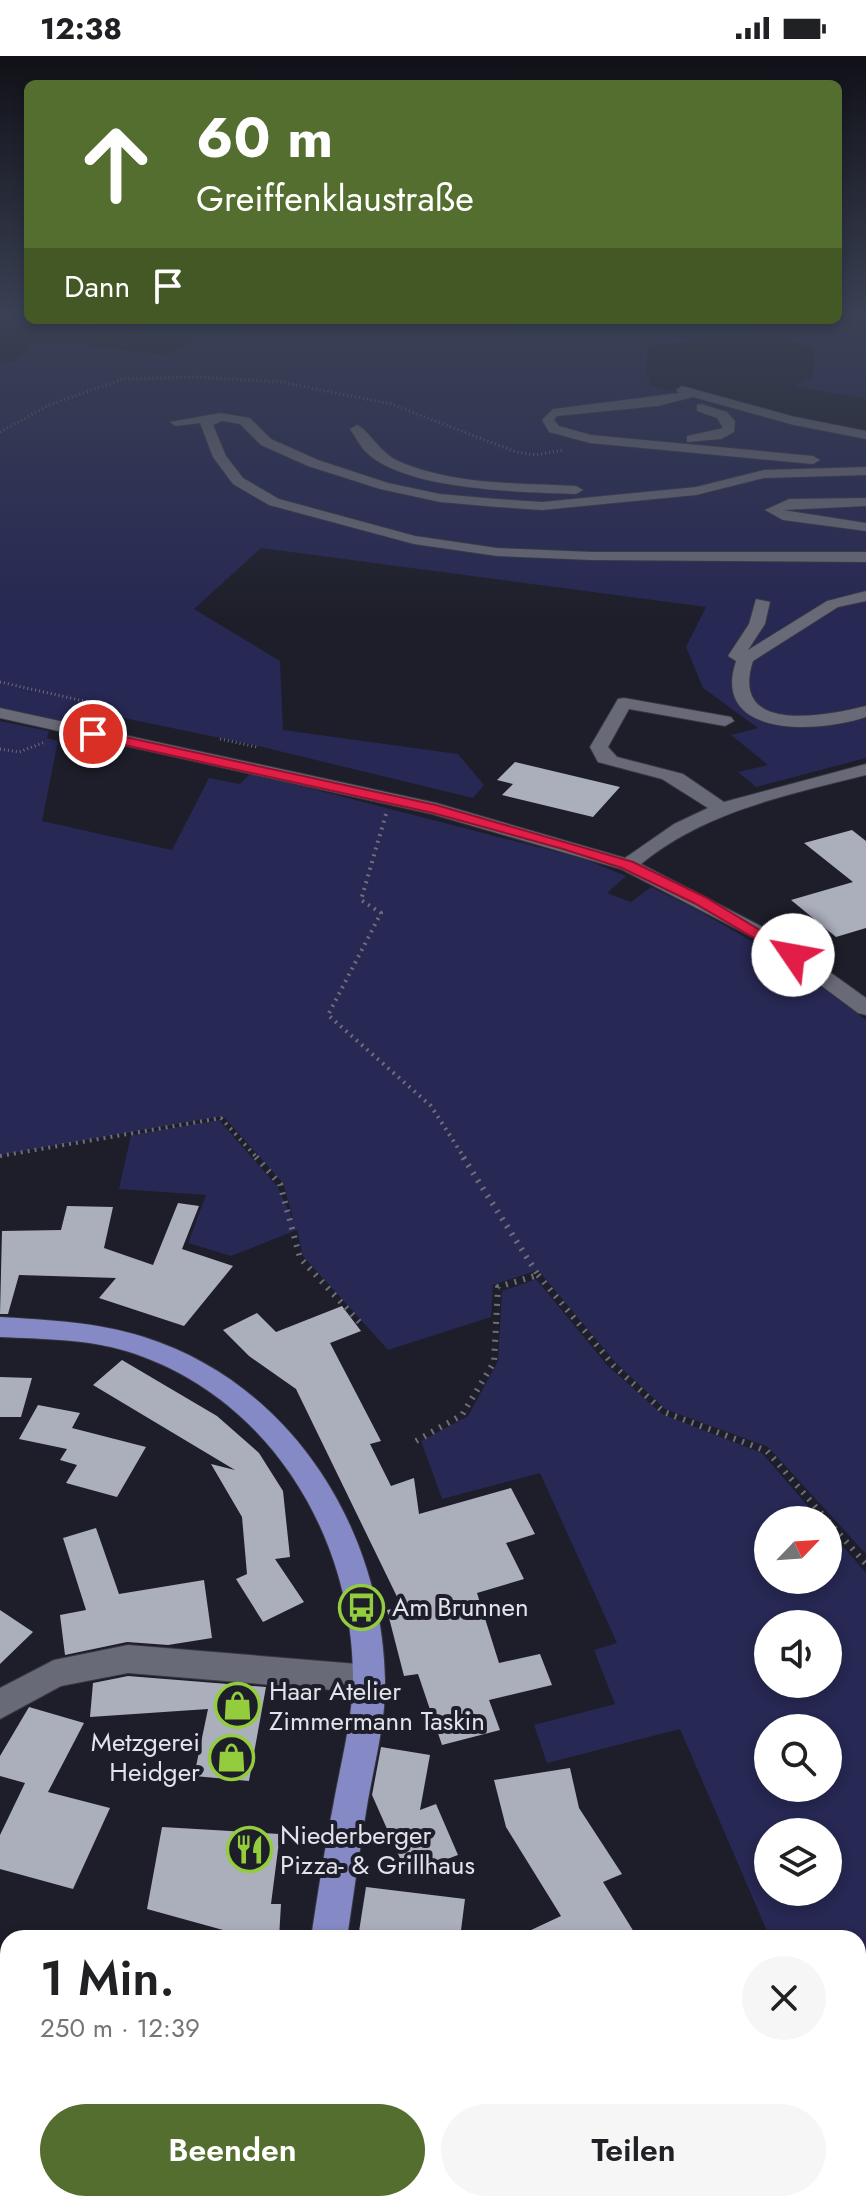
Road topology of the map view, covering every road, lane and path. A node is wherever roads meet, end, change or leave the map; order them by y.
1 (26, 418) edge
2 (215, 418) edge
3 (219, 418) edge
4 (224, 418) edge
5 (423, 418) edge
6 (550, 418) edge
7 (725, 418) edge
8 (782, 418) edge
9 (176, 422) dead end
10 (357, 429) dead end
11 (0, 432) edge
12 (866, 435) edge
13 (645, 444) junction
14 (536, 455) dead end
15 (866, 468) edge
16 (646, 494) junction
17 (866, 502) edge
18 (866, 527) edge
19 (866, 557) edge
20 (866, 596) edge
21 (762, 602) dead end
22 (745, 659) junction
23 (0, 682) edge
24 (866, 711) edge
25 (0, 713) edge
26 (85, 713) dead end
27 (725, 721) dead end
28 (866, 769) edge
29 (390, 800) junction
30 (721, 809) junction
31 (628, 865) junction
32 (866, 1008) edge
33 (0, 1156) edge
34 (538, 1275) junction
35 (362, 1325) dead end
36 (0, 1327) edge
37 (416, 1441) dead end
38 (816, 1506) edge
39 (842, 1536) edge
40 (866, 1564) edge
41 (369, 1679) junction
42 (0, 1705) edge
43 (330, 1930) edge

1 - 11 path
2 - 9 street
3 - 19 street
4 - 16 street
5 - 14 path
6 - 13 street
7 - 13 street
8 - 12 street
10 - 16 street
13 - 15 street
15 - 16 street
17 - 18 street
20 - 22 street
21 - 22 street
22 - 24 street
23 - 26 path
25 - 29 street
27 - 30 street
28 - 30 street
29 - 31 street
29 - 34 path
30 - 31 street
31 - 32 street
33 - 35 path
34 - 37 path
34 - 38 path
36 - 41 main road
39 - 40 path
41 - 42 street
41 - 43 main road

